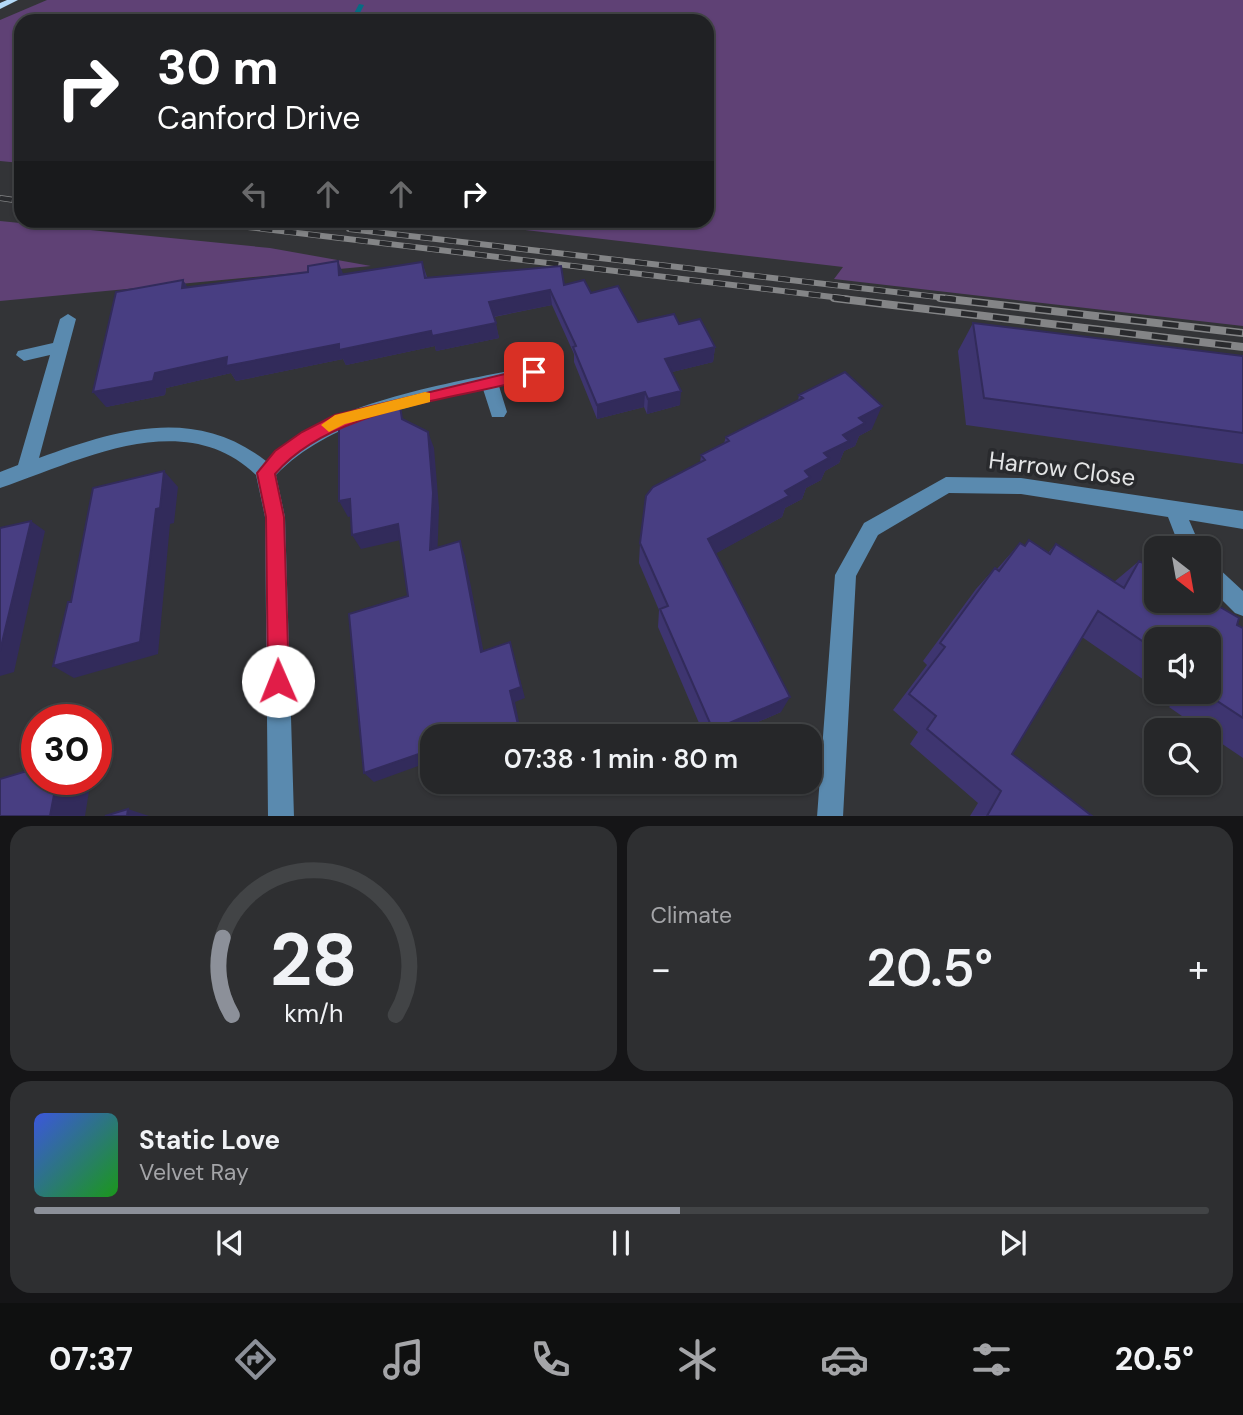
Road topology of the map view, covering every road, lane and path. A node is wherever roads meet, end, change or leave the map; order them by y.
1 (14, 0) edge
2 (0, 6) edge
3 (68, 319) dead end
4 (61, 347) junction
5 (24, 355) dead end
6 (534, 372) dead end
7 (489, 381) junction
8 (498, 412) dead end
9 (26, 471) junction
10 (266, 473) junction
11 (0, 480) edge
12 (1176, 510) junction
13 (1243, 520) edge
14 (1186, 536) edge
15 (1222, 586) edge
16 (1243, 606) edge
17 (281, 816) edge
18 (830, 816) edge

1 - 2 main road
3 - 4 street
4 - 5 street
4 - 9 street
6 - 7 street
7 - 8 street
7 - 10 street
9 - 10 street
9 - 11 street
10 - 17 street
12 - 13 street, Harrow Close
12 - 14 street
12 - 18 street, Harrow Close
15 - 16 street

